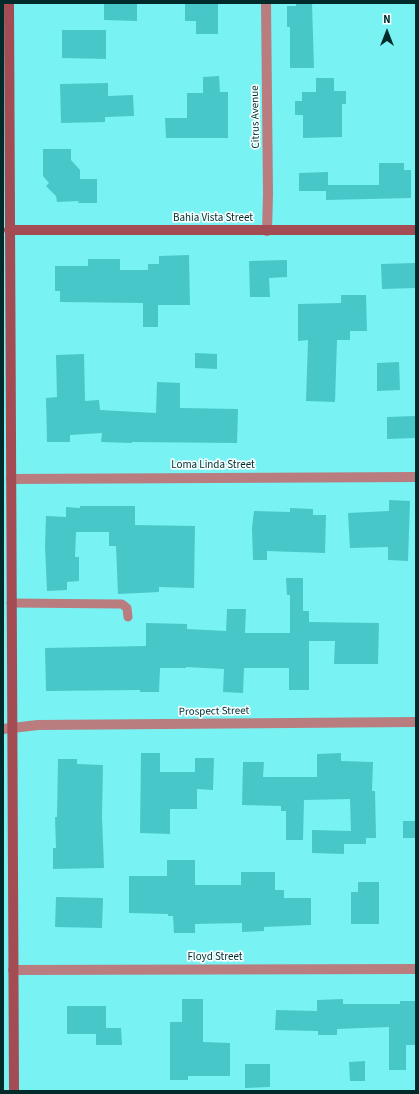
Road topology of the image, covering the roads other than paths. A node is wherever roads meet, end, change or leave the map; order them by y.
1 (9, 3) edge
2 (266, 3) edge
3 (6, 61) edge
4 (9, 230) junction
5 (416, 230) edge
6 (266, 231) junction
7 (416, 477) edge
8 (11, 479) junction
9 (11, 602) junction
10 (128, 617) dead end
11 (416, 722) edge
12 (8, 728) edge
13 (416, 969) edge
14 (13, 970) junction
15 (14, 1091) edge

1 - 3 street
2 - 6 street, Citrus Avenue
3 - 4 street
4 - 6 street, Bahia Vista Street
4 - 8 street
5 - 6 street, Bahia Vista Street
7 - 8 street, Loma Linda Street
8 - 9 street
9 - 10 lane
9 - 12 street
11 - 12 street, Prospect Street
12 - 14 street
13 - 14 street, Floyd Street
14 - 15 street

